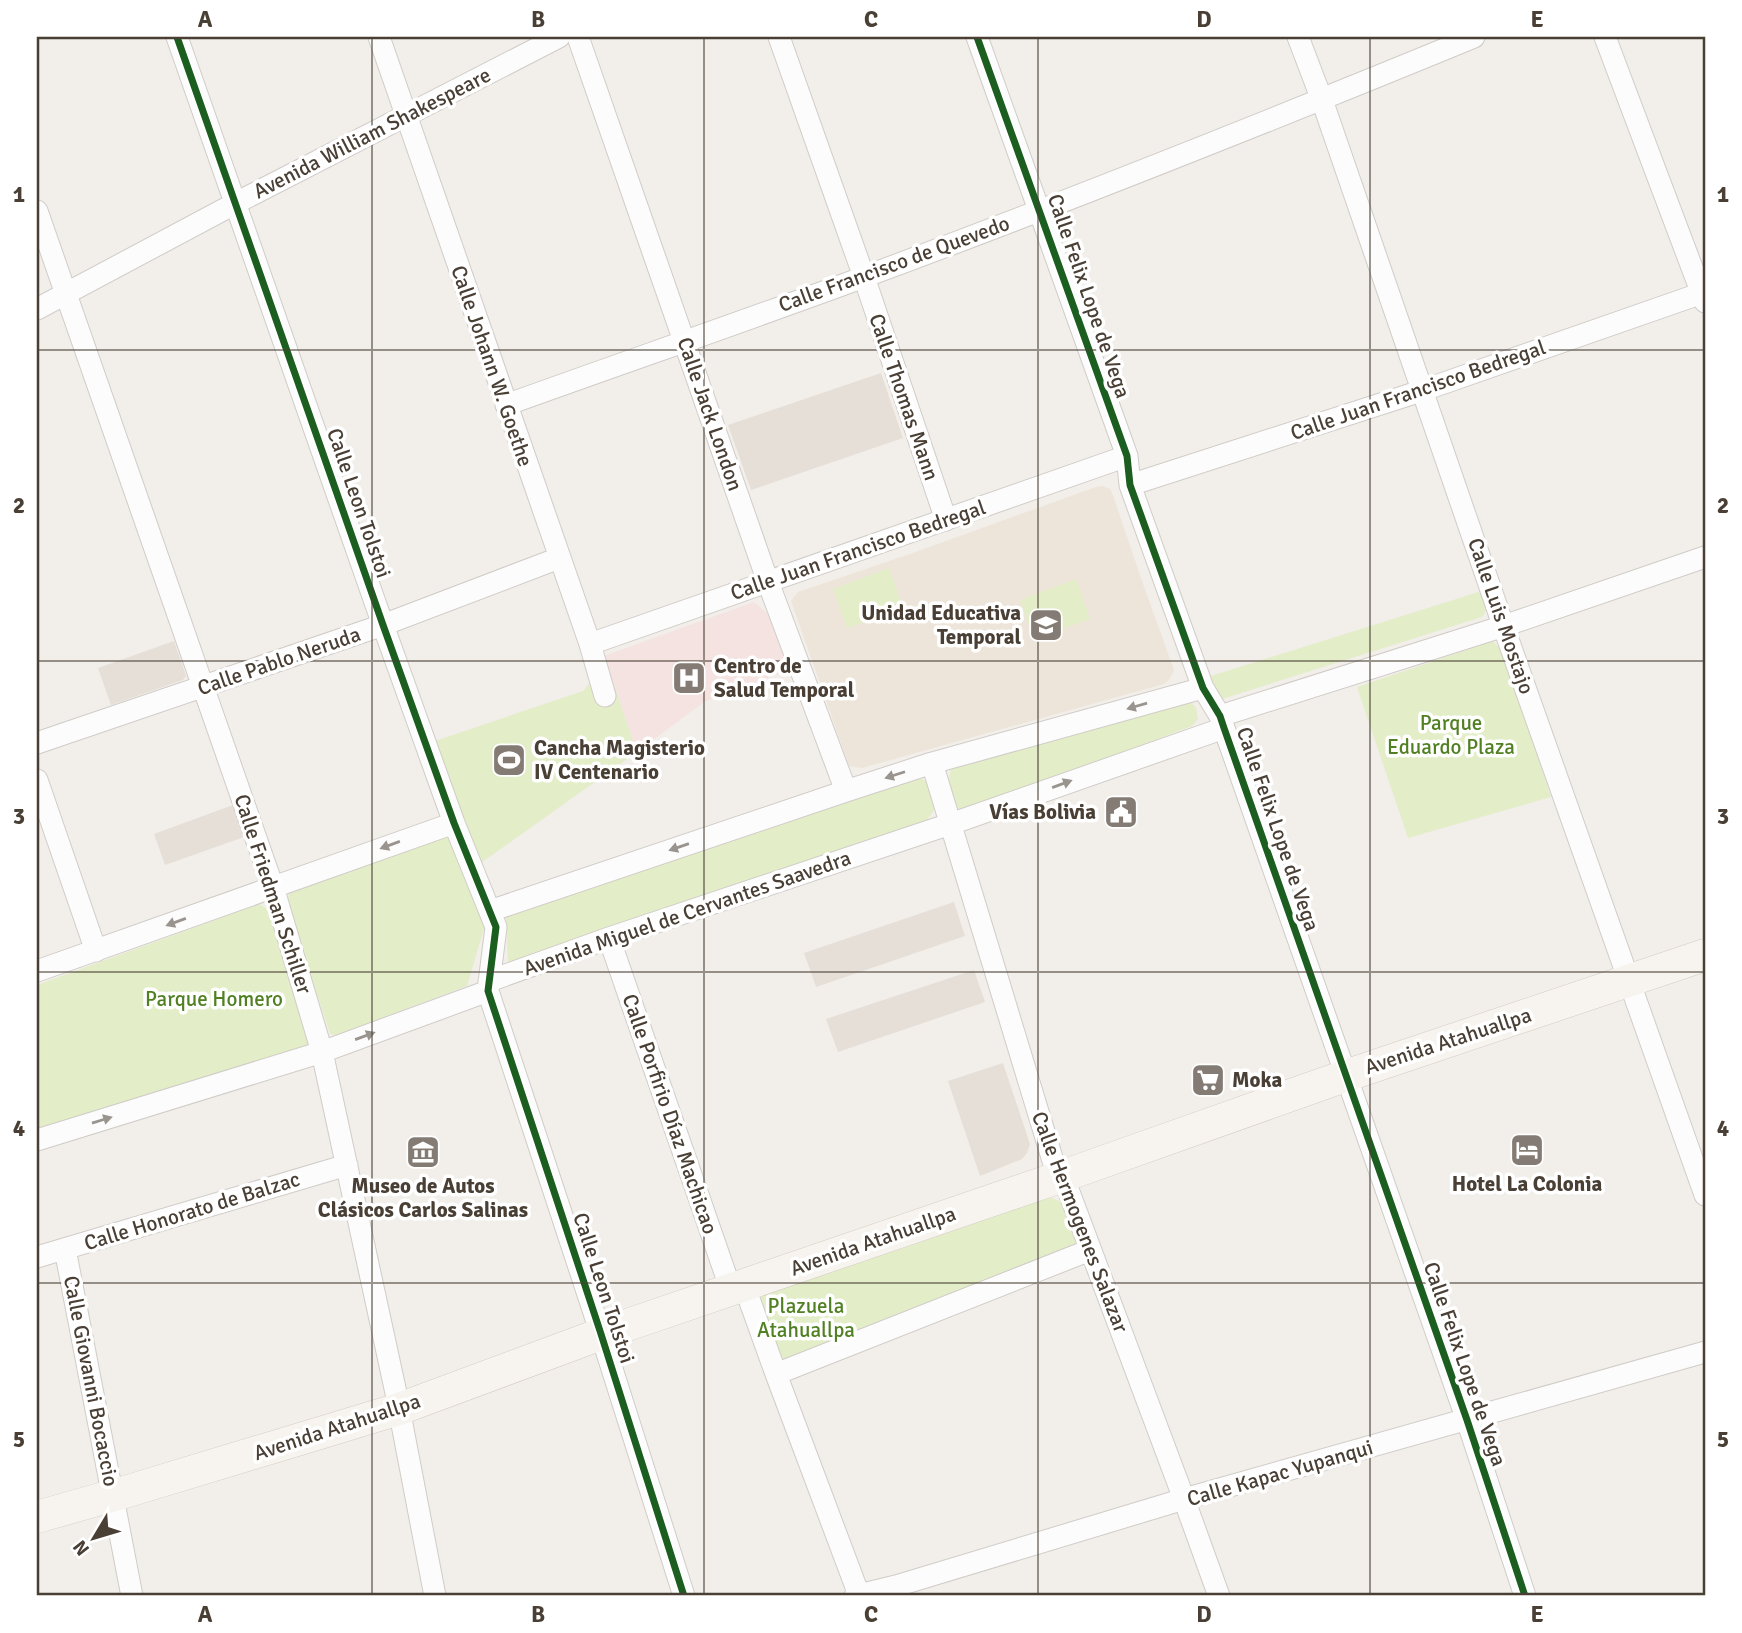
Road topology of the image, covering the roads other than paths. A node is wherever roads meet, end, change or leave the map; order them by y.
1 (177, 37) edge
2 (379, 37) edge
3 (559, 37) edge
4 (578, 37) edge
5 (779, 37) edge
6 (977, 37) edge
7 (1298, 37) edge
8 (1474, 37) edge
9 (1605, 37) edge
10 (1322, 100) junction
11 (405, 117) junction
12 (234, 204) junction
13 (1040, 209) junction
14 (37, 211) edge
15 (864, 277) junction
16 (65, 295) junction
17 (1704, 296) edge
18 (37, 309) edge
19 (685, 341) junction
20 (1424, 390) junction
21 (506, 405) junction
22 (1127, 456) junction
23 (1130, 485) junction
24 (946, 520) junction
25 (1705, 557) edge
26 (559, 558) junction
27 (768, 582) junction
28 (383, 625) junction
29 (1504, 626) junction
30 (590, 644) junction
31 (203, 686) junction
32 (1203, 688) junction
33 (605, 696) dead end
34 (1222, 722) junction
35 (37, 743) edge
36 (932, 763) junction
37 (37, 780) edge
38 (846, 791) junction
39 (454, 822) junction
40 (951, 823) junction
41 (273, 887) junction
42 (490, 911) junction
43 (609, 938) junction
44 (96, 951) junction
45 (1705, 955) edge
46 (37, 971) edge
47 (1630, 981) junction
48 (488, 986) junction
49 (322, 1052) junction
50 (1345, 1076) junction
51 (37, 1140) edge
52 (347, 1165) junction
53 (1063, 1176) junction
54 (1705, 1195) edge
55 (65, 1249) junction
56 (1090, 1250) junction
57 (37, 1256) edge
58 (738, 1287) junction
59 (601, 1334) junction
60 (1705, 1352) edge
61 (776, 1374) junction
62 (399, 1409) junction
63 (1467, 1420) junction
64 (113, 1496) junction
65 (1184, 1499) junction
66 (37, 1517) edge
67 (897, 1591) edge
68 (132, 1596) edge
69 (435, 1596) edge
70 (684, 1596) edge
71 (857, 1596) edge
72 (1219, 1596) edge
73 (1525, 1596) edge

1 - 12 street, Calle Leon Tolstoi
2 - 11 street, Calle Johann W. Goethe
3 - 11 street, Avenida William Shakespeare
4 - 19 street, Calle Jack London
5 - 15 street, Calle Thomas Mann
6 - 13 street, Calle Felix Lope de Vega
7 - 10 street, Calle Luis Mostajo
8 - 10 street, Calle Francisco de Quevedo
9 - 17 street
10 - 13 street, Calle Francisco de Quevedo
10 - 20 street, Calle Luis Mostajo
11 - 12 street, Avenida William Shakespeare
11 - 21 street, Calle Johann W. Goethe
12 - 16 street, Avenida William Shakespeare
12 - 28 street, Calle Leon Tolstoi
13 - 15 street, Calle Francisco de Quevedo
13 - 22 street, Calle Felix Lope de Vega
14 - 16 street, Calle Friedman Schiller
15 - 19 street, Calle Francisco de Quevedo
15 - 24 street, Calle Thomas Mann
16 - 18 street, Avenida William Shakespeare
16 - 31 street, Calle Friedman Schiller
17 - 20 street, Calle Juan Francisco Bedregal
19 - 21 street, Calle Francisco de Quevedo
19 - 27 street, Calle Jack London
20 - 23 street, Calle Juan Francisco Bedregal
20 - 29 street, Calle Luis Mostajo
21 - 26 street, Calle Johann W. Goethe
22 - 23 street, Calle Felix Lope de Vega
22 - 24 street, Calle Juan Francisco Bedregal
23 - 32 street, Calle Felix Lope de Vega
24 - 27 street, Calle Juan Francisco Bedregal
25 - 29 street, Avenida Miguel de Cervantes Saavedra
26 - 28 street, Calle Pablo Neruda
26 - 30 street, Calle Johann W. Goethe
27 - 30 street, Calle Juan Francisco Bedregal
27 - 38 street, Calle Jack London
28 - 31 street, Calle Pablo Neruda
28 - 39 street, Calle Leon Tolstoi
29 - 34 street, Avenida Miguel de Cervantes Saavedra
29 - 47 street, Calle Luis Mostajo
30 - 33 street, Calle Johann W. Goethe
31 - 35 street, Calle Pablo Neruda
31 - 41 street, Calle Friedman Schiller
32 - 34 street, Calle Felix Lope de Vega
32 -> 36 street
40 -> 34 street, Avenida Miguel de Cervantes Saavedra
34 - 50 street, Calle Felix Lope de Vega
36 -> 38 street
36 - 40 street, Calle Hermogenes Salazar
37 - 44 street
38 -> 42 street
39 -> 41 street
39 - 42 street, Calle Leon Tolstoi
40 - 43 street, Avenida Miguel de Cervantes Saavedra
40 - 53 street, Calle Hermogenes Salazar
41 -> 44 street
41 - 49 street, Calle Friedman Schiller
42 - 48 street, Calle Leon Tolstoi
43 - 48 street, Avenida Miguel de Cervantes Saavedra
43 - 58 street, Calle Porfirio Díaz Machicao
44 - 46 street
45 - 47 main road, Avenida Atahuallpa
47 - 50 main road, Avenida Atahuallpa
47 - 54 street, Calle Luis Mostajo
49 -> 48 street, Avenida Miguel de Cervantes Saavedra
48 - 59 street, Calle Leon Tolstoi
51 -> 49 street, Avenida Miguel de Cervantes Saavedra
49 - 52 street, Calle Friedman Schiller
50 - 53 main road, Avenida Atahuallpa
50 - 63 street, Calle Felix Lope de Vega
52 - 55 street, Calle Honorato de Balzac
52 - 62 street, Calle Friedman Schiller
53 - 56 street, Calle Hermogenes Salazar
53 - 58 main road, Avenida Atahuallpa
55 - 57 street, Calle Honorato de Balzac
55 - 64 street, Calle Giovanni Bocaccio
56 - 61 street
56 - 65 street, Calle Hermogenes Salazar
58 - 59 main road, Avenida Atahuallpa
58 - 61 street, Calle Porfirio Díaz Machicao
59 - 62 main road, Avenida Atahuallpa
59 - 70 street, Calle Leon Tolstoi
60 - 63 street, Calle Kapac Yupanqui
61 - 71 street, Calle Porfirio Díaz Machicao
62 - 64 main road, Avenida Atahuallpa
62 - 69 street, Calle Friedman Schiller
63 - 65 street, Calle Kapac Yupanqui
63 - 73 street, Calle Felix Lope de Vega
64 - 66 main road, Avenida Atahuallpa
64 - 68 street, Calle Giovanni Bocaccio
65 - 67 street, Calle Kapac Yupanqui
65 - 72 street, Calle Hermogenes Salazar
67 - 71 street, Calle Kapac Yupanqui

